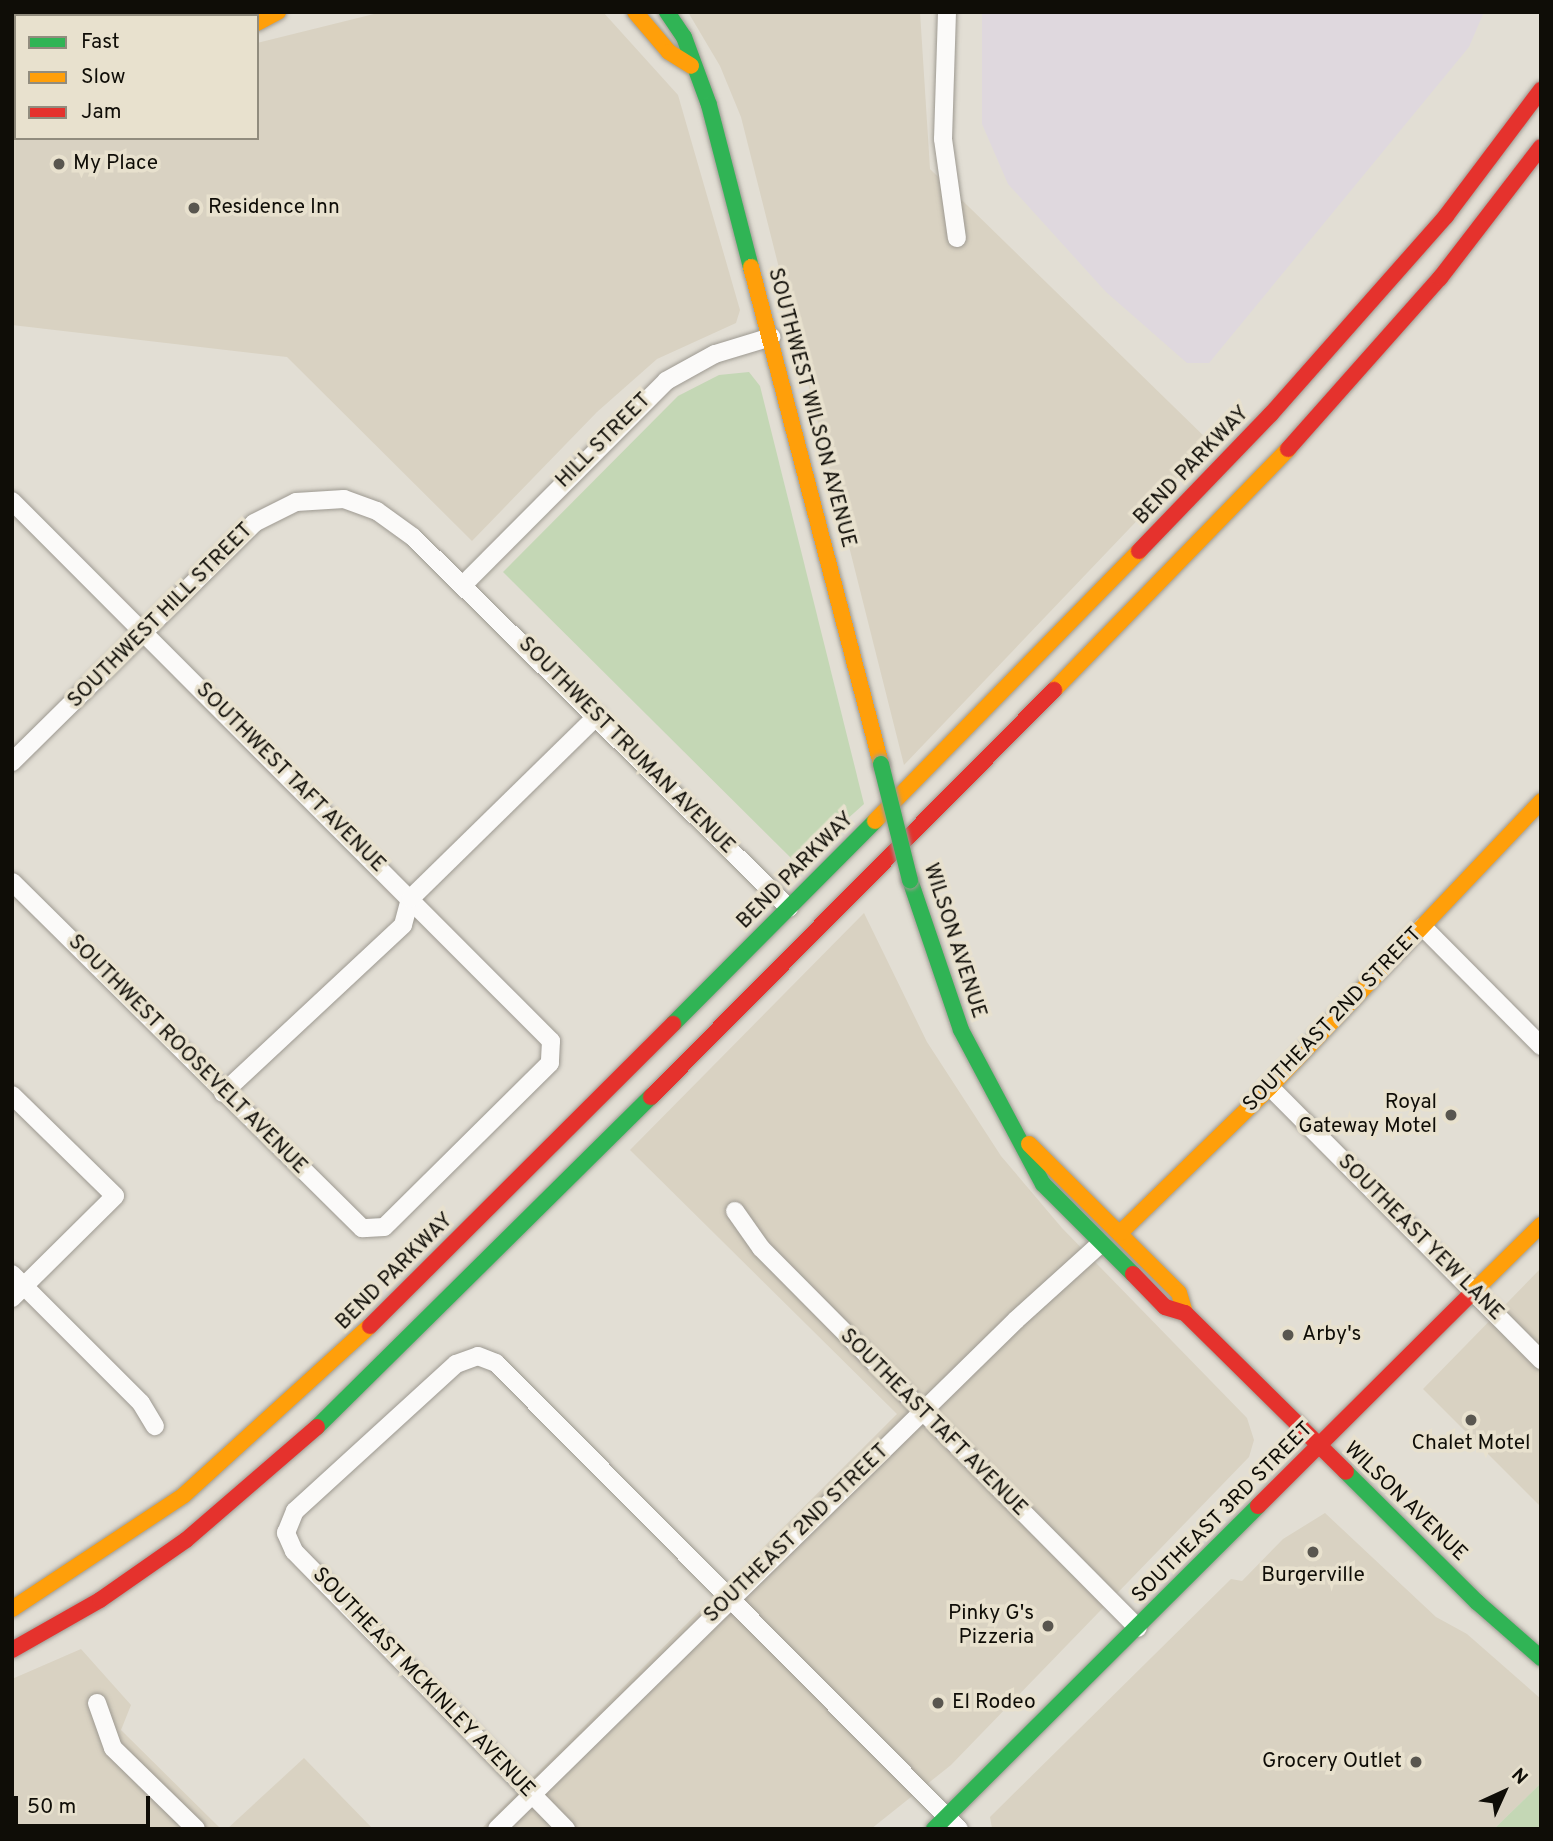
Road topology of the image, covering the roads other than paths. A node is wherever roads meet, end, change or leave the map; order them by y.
1 (278, 12) edge
2 (635, 12) edge
3 (667, 12) edge
4 (947, 12) edge
5 (259, 22) edge
6 (691, 66) junction
7 (1541, 90) edge
8 (1541, 147) edge
9 (957, 238) dead end
10 (771, 337) junction
11 (12, 500) edge
12 (463, 584) junction
13 (144, 633) junction
14 (597, 716) junction
15 (12, 762) edge
16 (881, 764) joint
17 (1541, 801) edge
18 (12, 882) edge
19 (410, 899) junction
20 (789, 908) junction
21 (1423, 927) junction
22 (1541, 1046) edge
23 (1270, 1087) junction
24 (223, 1093) junction
25 (12, 1095) edge
26 (1008, 1123) junction
27 (1020, 1147) junction
28 (735, 1211) dead end
29 (1541, 1225) edge
30 (362, 1227) joint
31 (1119, 1233) junction
32 (1101, 1244) junction
33 (16, 1286) edge
34 (1474, 1292) junction
35 (1185, 1313) junction
36 (1541, 1360) edge
37 (923, 1413) junction
38 (155, 1426) dead end
39 (1319, 1447) junction
40 (730, 1599) junction
41 (100, 1600) junction
42 (12, 1609) edge
43 (1138, 1628) junction
44 (12, 1650) edge
45 (1541, 1658) edge
46 (12, 1668) edge
47 (97, 1703) dead end
48 (531, 1795) junction
49 (947, 1825) edge
50 (196, 1829) edge
51 (497, 1829) edge
52 (566, 1829) edge

1 - 5 main road
2 - 6 main road, SOUTHWEST WILSON AVENUE
3 - 6 main road, SOUTHWEST WILSON AVENUE
4 - 9 street
6 - 10 main road, SOUTHWEST WILSON AVENUE
7 - 20 main road, BEND PARKWAY
8 - 41 main road
10 - 12 street, HILL STREET
10 - 16 main road, SOUTHWEST WILSON AVENUE
11 - 13 street, SOUTHWEST TAFT AVENUE
12 - 13 street, SOUTHWEST HILL STREET
12 - 14 street, SOUTHWEST TRUMAN AVENUE
13 - 15 street, SOUTHWEST HILL STREET
13 - 19 street, SOUTHWEST TAFT AVENUE
14 - 19 street
14 - 20 street, SOUTHWEST TRUMAN AVENUE
16 - 26 main road, WILSON AVENUE, bridge
17 - 21 main road, SOUTHEAST 2ND STREET
18 - 24 street, SOUTHWEST ROOSEVELT AVENUE
19 - 24 street
19 - 30 street, SOUTHWEST TAFT AVENUE
20 - 42 main road, BEND PARKWAY
21 - 22 street
21 - 23 main road, SOUTHEAST 2ND STREET
23 - 31 main road, SOUTHEAST 2ND STREET
23 - 34 street, SOUTHEAST YEW LANE
24 - 30 street, SOUTHWEST ROOSEVELT AVENUE
25 - 33 street
26 - 27 main road, WILSON AVENUE
26 - 31 main road, WILSON AVENUE
27 - 31 main road
27 - 32 main road, WILSON AVENUE
28 - 37 street, SOUTHEAST TAFT AVENUE
29 - 34 main road, SOUTHEAST 3RD STREET
31 - 35 main road, WILSON AVENUE
32 - 35 main road, WILSON AVENUE
32 - 37 street, SOUTHEAST 2ND STREET
33 - 38 street
34 - 36 street, SOUTHEAST YEW LANE
34 - 39 main road, SOUTHEAST 3RD STREET
35 - 39 main road, WILSON AVENUE
37 - 40 street, SOUTHEAST 2ND STREET
37 - 43 street, SOUTHEAST TAFT AVENUE
39 - 43 main road, SOUTHEAST 3RD STREET
39 - 45 main road, WILSON AVENUE
40 - 48 street, SOUTHEAST 2ND STREET
40 - 48 street, SOUTHEAST MCKINLEY AVENUE
40 - 49 street
41 - 44 main road
41 - 46 main road
43 - 49 main road, SOUTHEAST 3RD STREET
47 - 50 street
48 - 51 street, SOUTHEAST 2ND STREET
48 - 52 street, SOUTHEAST MCKINLEY AVENUE

